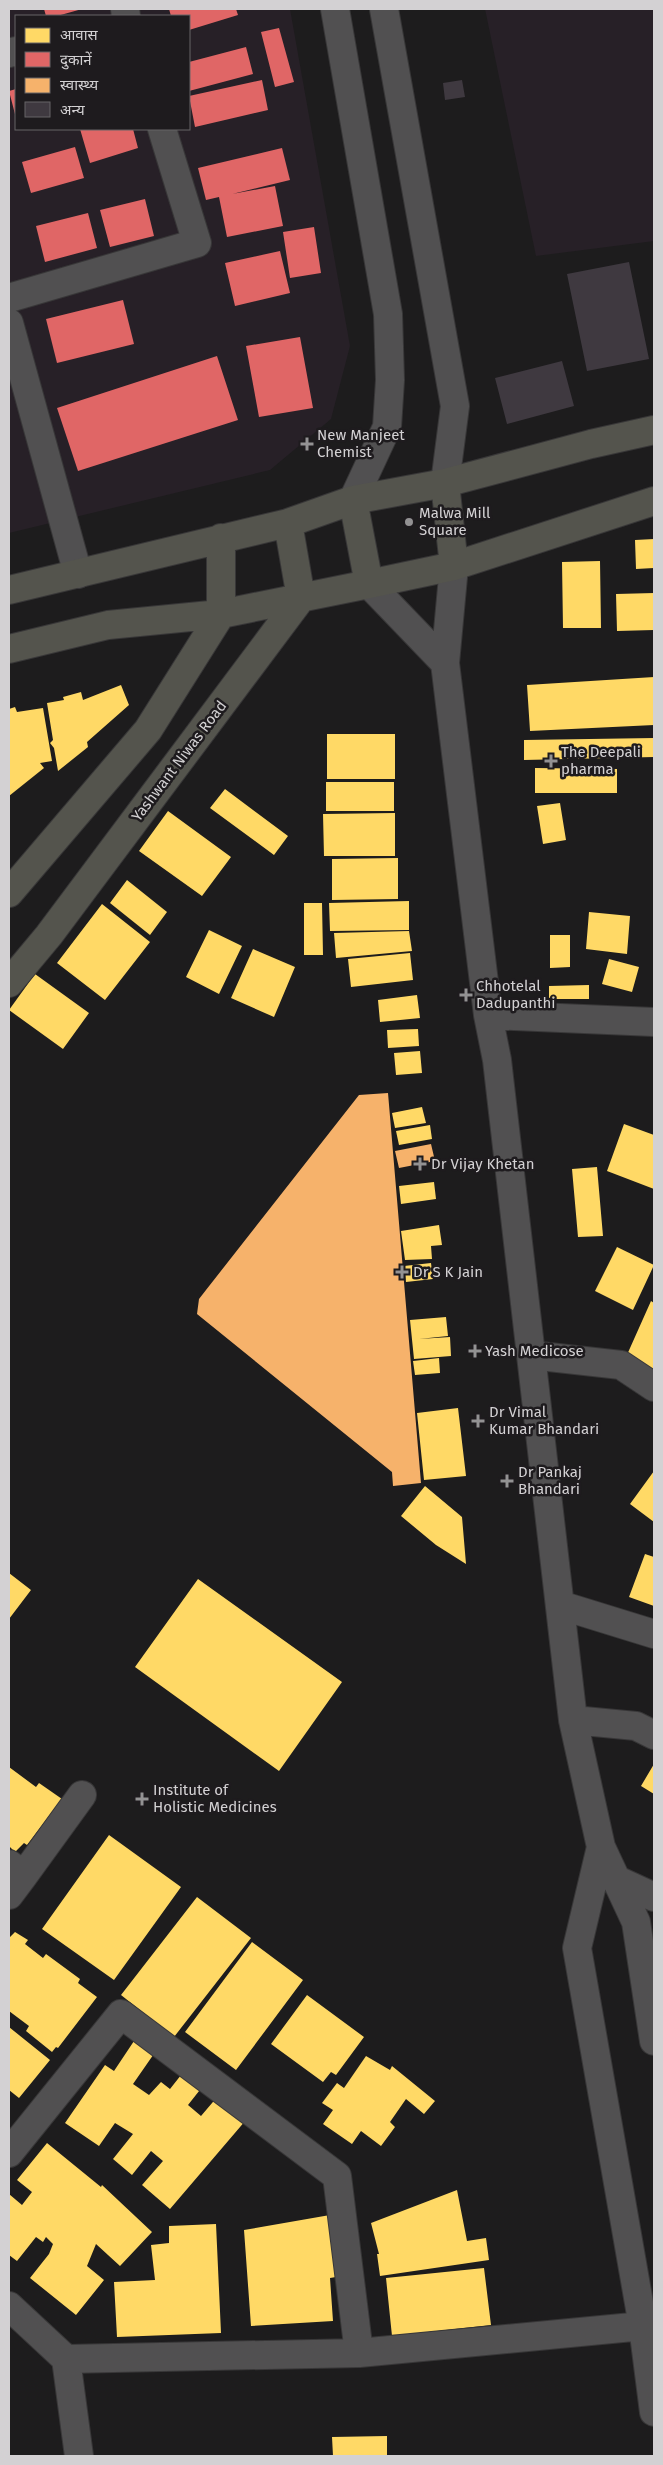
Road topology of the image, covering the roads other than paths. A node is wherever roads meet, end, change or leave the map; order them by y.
1 (335, 9) edge
2 (384, 9) edge
3 (162, 130) edge
4 (9, 298) edge
5 (9, 322) edge
6 (654, 430) edge
7 (445, 483) junction
8 (353, 500) junction
9 (654, 502) edge
10 (288, 523) junction
11 (221, 538) junction
12 (454, 566) junction
13 (78, 574) junction
14 (369, 584) junction
15 (9, 590) edge
16 (301, 598) junction
17 (222, 614) junction
18 (9, 649) edge
19 (445, 663) junction
20 (9, 893) edge
21 (9, 983) edge
22 (488, 1015) junction
23 (654, 1022) edge
24 (531, 1355) junction
25 (654, 1387) edge
26 (560, 1605) junction
27 (654, 1634) edge
28 (573, 1720) junction
29 (654, 1735) edge
30 (82, 1795) dead end
31 (601, 1847) junction
32 (14, 1878) edge
33 (617, 1880) junction
34 (654, 1897) edge
35 (654, 2041) edge
36 (9, 2153) edge
37 (9, 2306) edge
38 (644, 2326) junction
39 (359, 2352) junction
40 (66, 2359) junction
41 (654, 2412) edge
42 (79, 2456) edge

1 - 8 street
2 - 7 street
3 - 4 street
5 - 13 street
6 - 7 main road
7 - 8 main road
7 - 12 main road
8 - 10 main road
8 - 14 main road
9 - 12 main road
10 - 11 main road
10 - 16 main road
11 - 13 main road
11 - 17 main road
12 - 14 main road
12 - 19 street
13 - 15 main road
14 - 16 main road
14 - 19 street
16 - 17 main road
16 - 21 main road, Yashwant Niwas Road
17 - 18 main road
17 - 20 main road
19 - 22 street
22 - 23 street
22 - 24 street
24 - 25 street
24 - 26 street
26 - 27 street
26 - 28 street
28 - 29 street
28 - 31 street
30 - 32 street
31 - 33 street
31 - 38 street
33 - 34 street
33 - 35 street
36 - 39 street
37 - 40 street
38 - 39 street
38 - 41 street
39 - 40 street
40 - 42 street

